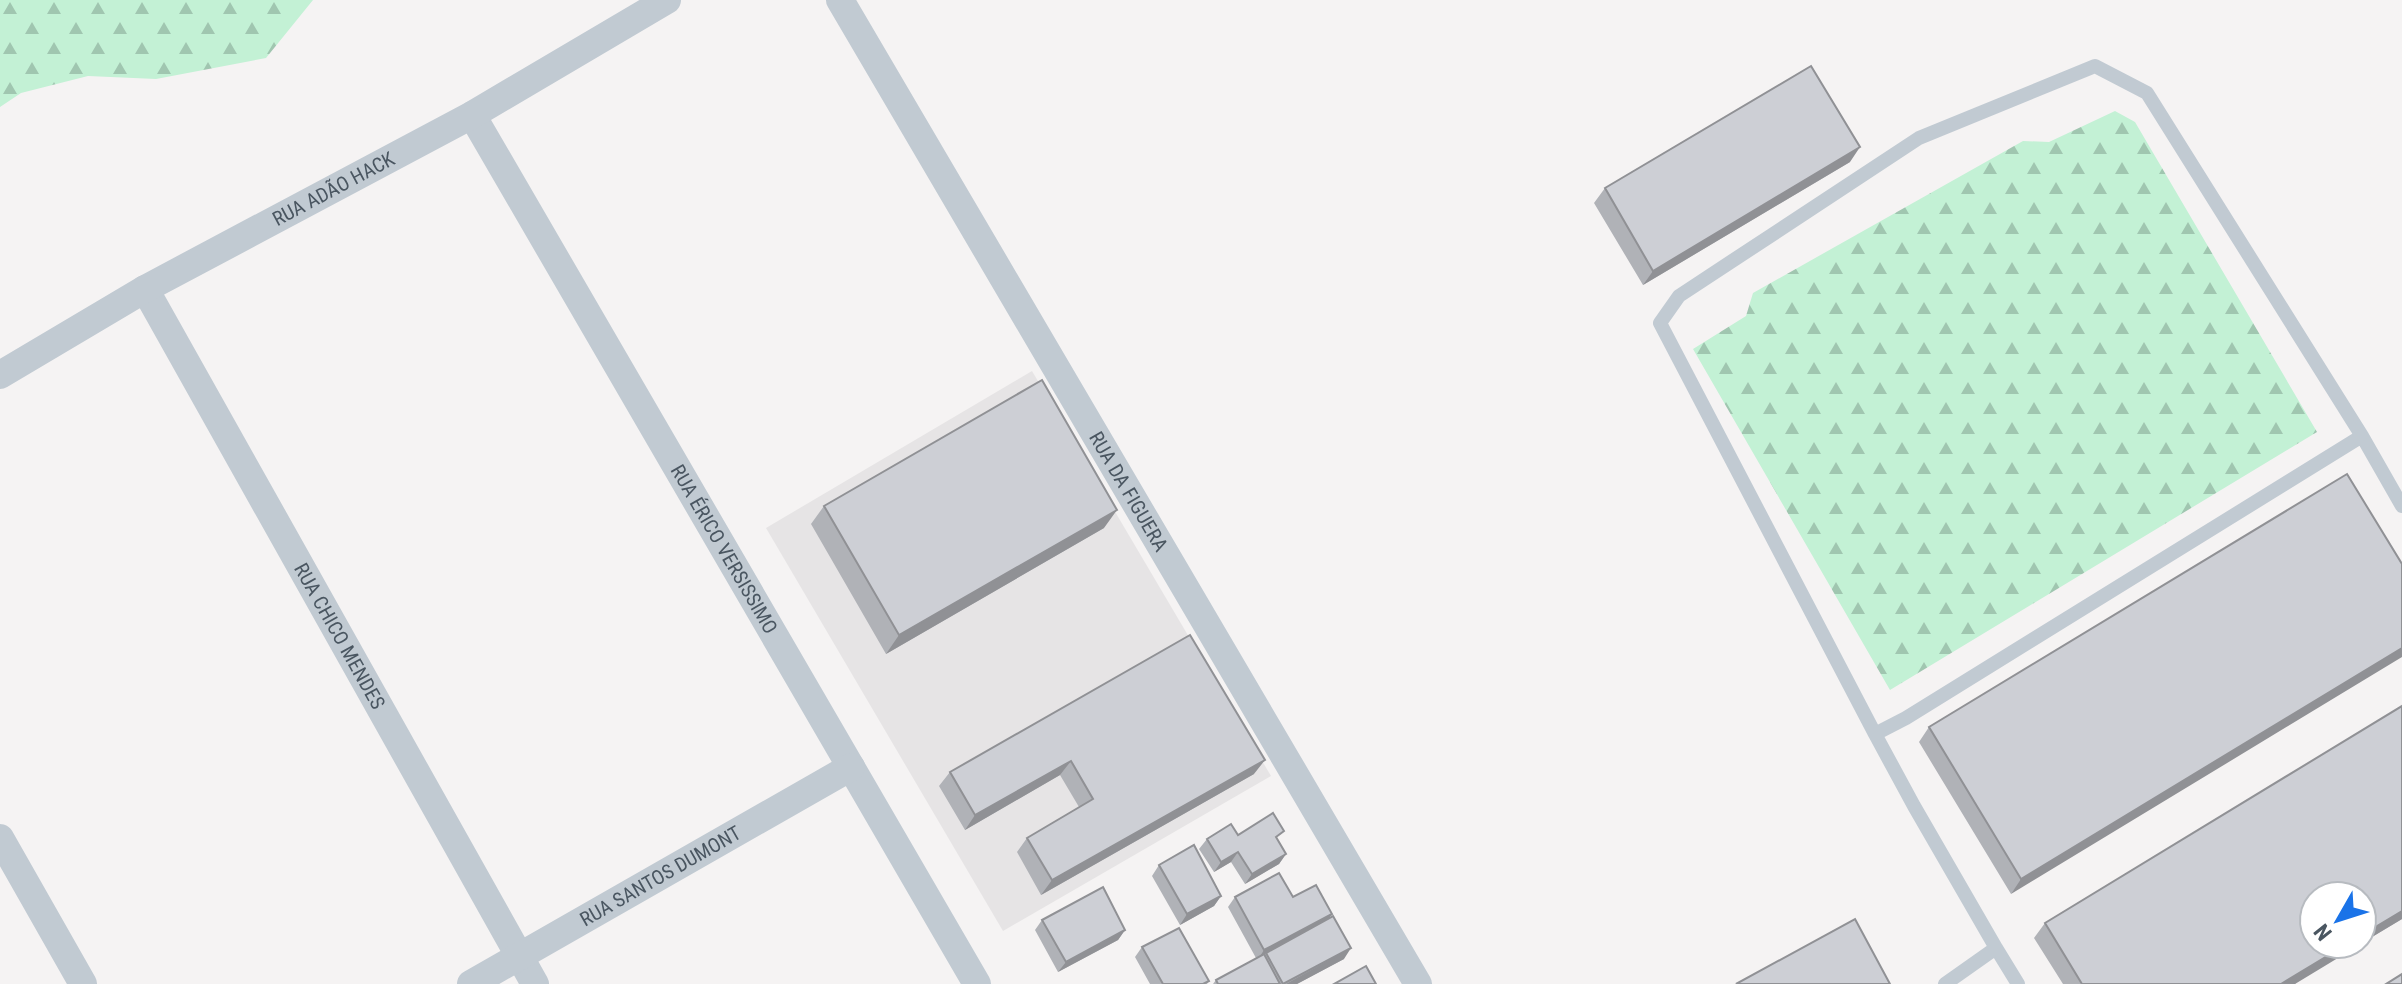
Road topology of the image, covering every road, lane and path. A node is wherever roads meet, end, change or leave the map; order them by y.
1 (667, 0) edge
2 (840, 0) edge
3 (472, 115) junction
4 (145, 289) junction
5 (0, 375) edge
6 (2362, 436) junction
7 (2402, 506) edge
8 (1875, 734) junction
9 (851, 767) junction
10 (0, 838) edge
11 (1996, 948) junction
12 (519, 957) junction
13 (83, 984) edge
14 (471, 984) edge
15 (535, 984) edge
16 (977, 984) edge
17 (1418, 984) edge
18 (1945, 984) edge
19 (2018, 984) edge

1 - 3 street, RUA ADÃO HACK
2 - 17 street, RUA DA FIGUERA
3 - 4 street, RUA ADÃO HACK
3 - 9 street, RUA ÉRICO VERSISSIMO
4 - 5 street, RUA ADÃO HACK
4 - 12 street, RUA CHICO MENDES
6 - 7 lane
6 - 8 lane
6 - 8 lane
8 - 11 lane
9 - 12 street, RUA SANTOS DUMONT
9 - 16 street, RUA ÉRICO VERSISSIMO
10 - 13 street
11 - 18 lane
11 - 19 lane
12 - 14 street, RUA SANTOS DUMONT
12 - 15 street, RUA CHICO MENDES

